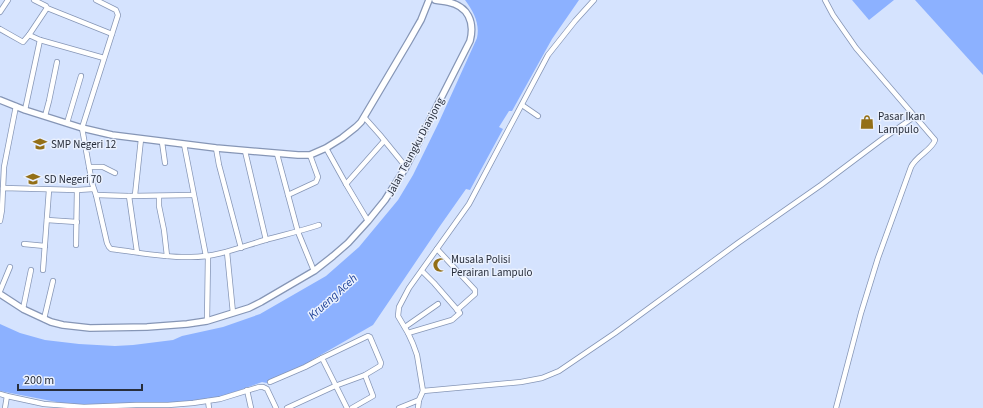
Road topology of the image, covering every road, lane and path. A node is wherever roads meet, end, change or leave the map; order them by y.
1 (7, 0) edge
2 (34, 0) edge
3 (96, 0) edge
4 (430, 0) edge
5 (435, 0) edge
6 (594, 0) edge
7 (825, 0) edge
8 (47, 8) junction
9 (0, 12) edge
10 (0, 29) edge
11 (112, 34) junction
12 (29, 35) junction
13 (40, 40) junction
14 (104, 58) junction
15 (57, 62) dead end
16 (81, 76) dead end
17 (0, 100) edge
18 (522, 105) junction
19 (16, 106) junction
20 (25, 110) junction
21 (45, 116) junction
22 (538, 116) dead end
23 (364, 117) junction
24 (914, 117) junction
25 (67, 122) junction
26 (82, 128) junction
27 (141, 139) junction
28 (384, 141) junction
29 (162, 142) junction
30 (184, 144) junction
31 (216, 148) junction
32 (326, 148) junction
33 (245, 151) junction
34 (277, 154) junction
35 (310, 155) junction
36 (165, 163) dead end
37 (2, 167) edge
38 (89, 167) junction
39 (406, 167) junction
40 (115, 173) dead end
41 (346, 184) junction
42 (3, 188) junction
43 (93, 189) junction
44 (49, 190) junction
45 (77, 190) junction
46 (96, 195) junction
47 (135, 195) junction
48 (193, 195) junction
49 (288, 195) junction
50 (129, 196) junction
51 (159, 196) junction
52 (47, 220) junction
53 (0, 221) edge
54 (368, 221) junction
55 (77, 222) junction
56 (319, 225) dead end
57 (298, 232) junction
58 (266, 240) junction
59 (24, 244) dead end
60 (76, 245) dead end
61 (45, 246) junction
62 (241, 248) junction
63 (437, 249) junction
64 (137, 252) junction
65 (227, 252) junction
66 (167, 256) junction
67 (207, 256) junction
68 (10, 267) dead end
69 (31, 270) dead end
70 (43, 270) dead end
71 (314, 271) junction
72 (422, 271) junction
73 (53, 281) dead end
74 (0, 290) edge
75 (0, 294) edge
76 (438, 304) dead end
77 (23, 308) junction
78 (457, 310) junction
79 (233, 313) junction
80 (44, 319) junction
81 (207, 321) junction
82 (405, 327) junction
83 (408, 333) junction
84 (322, 358) junction
85 (365, 375) junction
86 (270, 382) dead end
87 (335, 386) junction
88 (247, 390) junction
89 (423, 391) junction
90 (0, 394) edge
91 (7, 396) junction
92 (419, 400) junction
93 (208, 401) junction
94 (44, 406) edge
95 (168, 407) edge
96 (5, 408) edge
97 (84, 408) edge
98 (209, 408) edge
99 (251, 408) edge
100 (276, 408) edge
101 (287, 408) edge
102 (347, 408) edge
103 (352, 408) edge
104 (399, 408) edge
105 (418, 408) edge
106 (836, 408) edge

1 - 9 street
2 - 8 street
3 - 11 street
4 - 23 street
5 - 39 street, Jalan Teungku Dianjong
6 - 18 street
7 - 24 street
8 - 11 street
8 - 12 street
10 - 12 street
11 - 14 street
12 - 13 street
13 - 14 street
13 - 20 street
14 - 26 street
15 - 21 street
16 - 25 street
17 - 19 street
18 - 22 street
18 - 63 street
19 - 20 street
19 - 37 street
20 - 21 street
21 - 25 street
23 - 28 street
23 - 32 street
24 - 89 street
24 - 106 street
25 - 26 street
26 - 27 street
26 - 38 street
27 - 29 street
27 - 47 street
28 - 39 street
28 - 41 street
29 - 30 street
29 - 36 street
30 - 31 street
30 - 48 street
31 - 33 street
31 - 62 street
32 - 35 street
32 - 41 street
33 - 34 street
33 - 58 street
34 - 35 street
34 - 49 street
35 - 49 street
37 - 42 street
38 - 40 street
38 - 43 street
39 - 54 street, Jalan Teungku Dianjong
41 - 54 street
42 - 44 street
42 - 53 street
43 - 45 street
43 - 46 street
44 - 45 street
44 - 52 street
45 - 55 street
46 - 50 street
46 - 64 street
47 - 50 street
47 - 51 street
48 - 51 street
48 - 67 street
49 - 57 street
50 - 64 street
51 - 66 street
52 - 55 street
52 - 61 street
54 - 71 street, Jalan Teungku Dianjong
55 - 60 street
56 - 57 street
57 - 58 street
57 - 71 street
58 - 62 street
59 - 61 street
61 - 70 street
62 - 65 street
63 - 72 street
63 - 78 street
64 - 66 street
65 - 67 street
65 - 79 street
66 - 67 street
67 - 81 street
68 - 74 street
69 - 77 street
71 - 79 street, Jalan Teungku Dianjong
72 - 78 street
72 - 82 street
73 - 80 street
75 - 77 street, Jalan Teungku Dianjong
76 - 82 street
77 - 80 street, Jalan Teungku Dianjong
78 - 83 street
79 - 81 street, Jalan Teungku Dianjong
80 - 81 street, Jalan Teungku Dianjong
82 - 83 street
83 - 89 street
84 - 85 street
84 - 86 street
84 - 87 street
85 - 87 street
85 - 103 street
87 - 101 street
87 - 102 street
88 - 93 street
88 - 99 street
88 - 100 street
89 - 92 street
90 - 91 street
91 - 94 street
91 - 96 street
92 - 104 street
92 - 105 street
93 - 95 street
93 - 98 street
94 - 97 street
95 - 97 street

